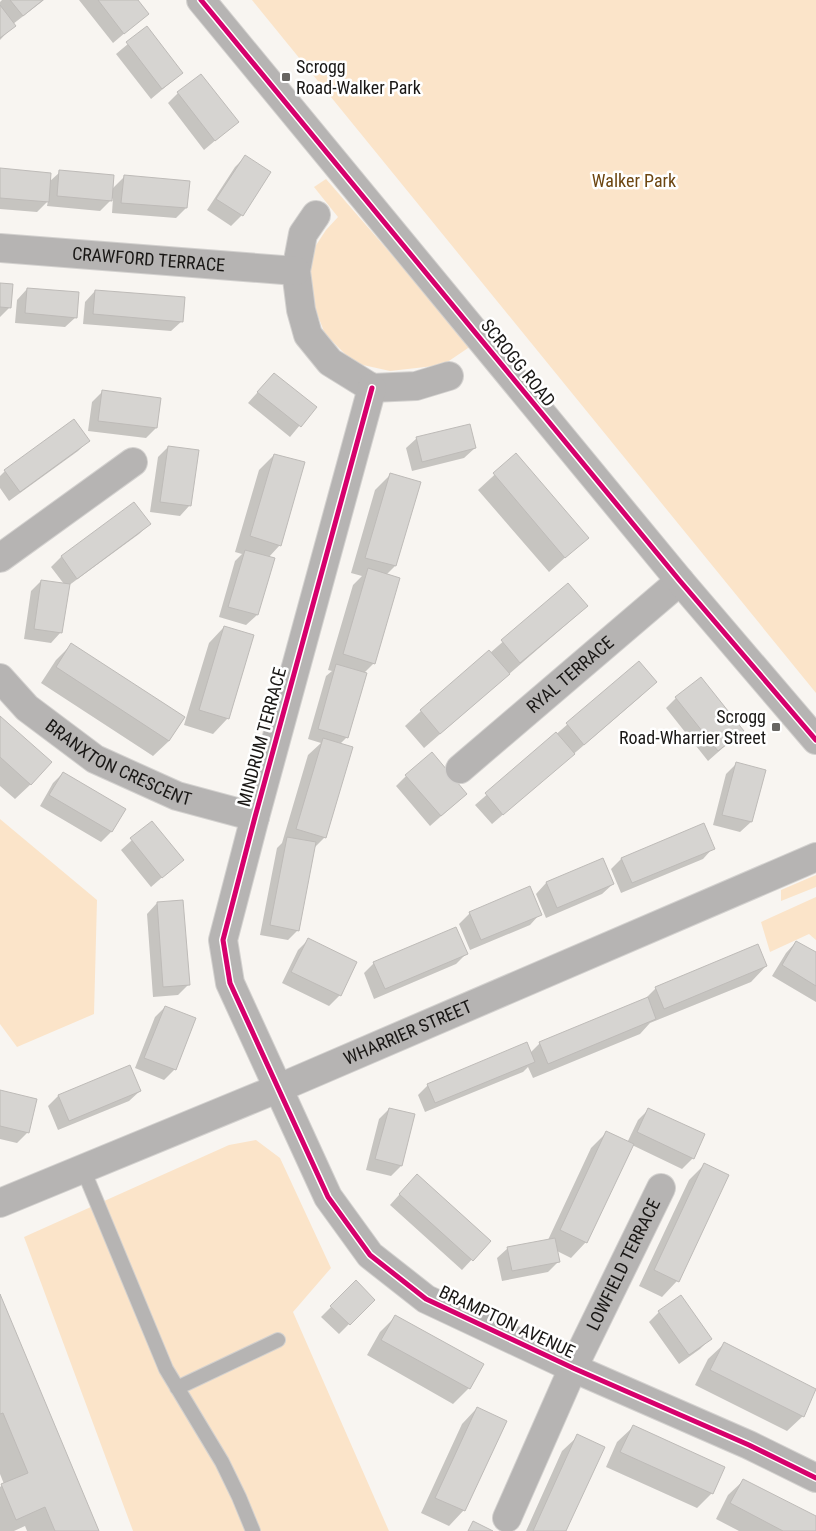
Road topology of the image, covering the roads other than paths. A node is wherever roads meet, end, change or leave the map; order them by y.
1 (201, 0) edge
2 (316, 215) dead end
3 (0, 248) edge
4 (296, 271) junction
5 (449, 376) dead end
6 (372, 388) junction
7 (133, 462) dead end
8 (0, 558) edge
9 (680, 581) junction
10 (0, 678) edge
11 (816, 740) edge
12 (460, 769) dead end
13 (254, 817) junction
14 (816, 857) edge
15 (280, 1088) junction
16 (83, 1170) junction
17 (661, 1188) dead end
18 (0, 1204) edge
19 (278, 1340) dead end
20 (573, 1368) junction
21 (177, 1388) junction
22 (816, 1478) edge
23 (507, 1518) dead end
24 (253, 1531) edge

1 - 9 street, SCROGG ROAD
2 - 4 street
3 - 4 street, CRAWFORD TERRACE
4 - 6 street
5 - 6 street
6 - 13 street, MINDRUM TERRACE
7 - 8 street
9 - 11 street, SCROGG ROAD
9 - 12 street, RYAL TERRACE
10 - 13 street, BRANXTON CRESCENT
13 - 15 street, MINDRUM TERRACE
14 - 15 street, WHARRIER STREET
15 - 16 street, WHARRIER STREET
15 - 20 street, BRAMPTON AVENUE
16 - 18 street, WHARRIER STREET
16 - 21 lane
17 - 20 street, LOWFIELD TERRACE
19 - 21 lane
20 - 22 street, BRAMPTON AVENUE
20 - 23 street, LOWFIELD TERRACE
21 - 24 lane

